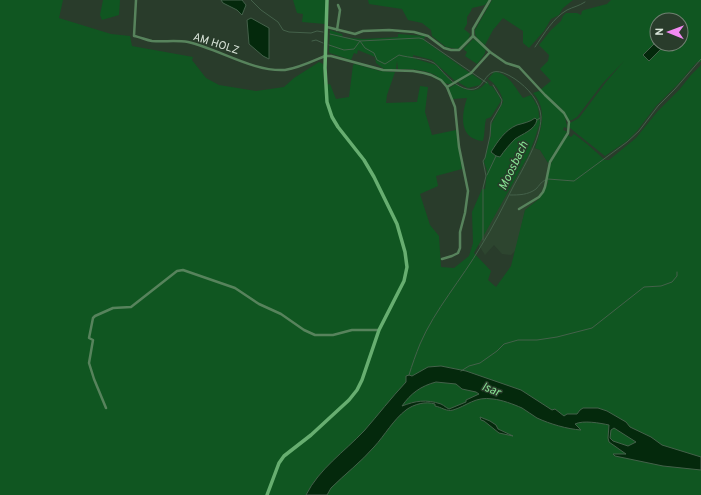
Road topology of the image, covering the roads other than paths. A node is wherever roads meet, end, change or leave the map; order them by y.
1 (136, 0) edge
2 (327, 0) edge
3 (490, 0) edge
4 (338, 5) dead end
5 (327, 27) junction
6 (337, 30) junction
7 (473, 36) junction
8 (490, 52) junction
9 (325, 56) junction
10 (447, 87) junction
11 (519, 209) dead end
12 (442, 259) dead end
13 (379, 330) junction
14 (106, 408) dead end
15 (267, 495) edge

1 - 9 street, AM HOLZ
2 - 5 main road
3 - 7 street
4 - 6 street
5 - 6 street
5 - 9 main road
6 - 7 street
7 - 8 street
8 - 10 street
8 - 11 street
9 - 10 street
9 - 13 main road
10 - 12 street
13 - 14 street
13 - 15 main road

